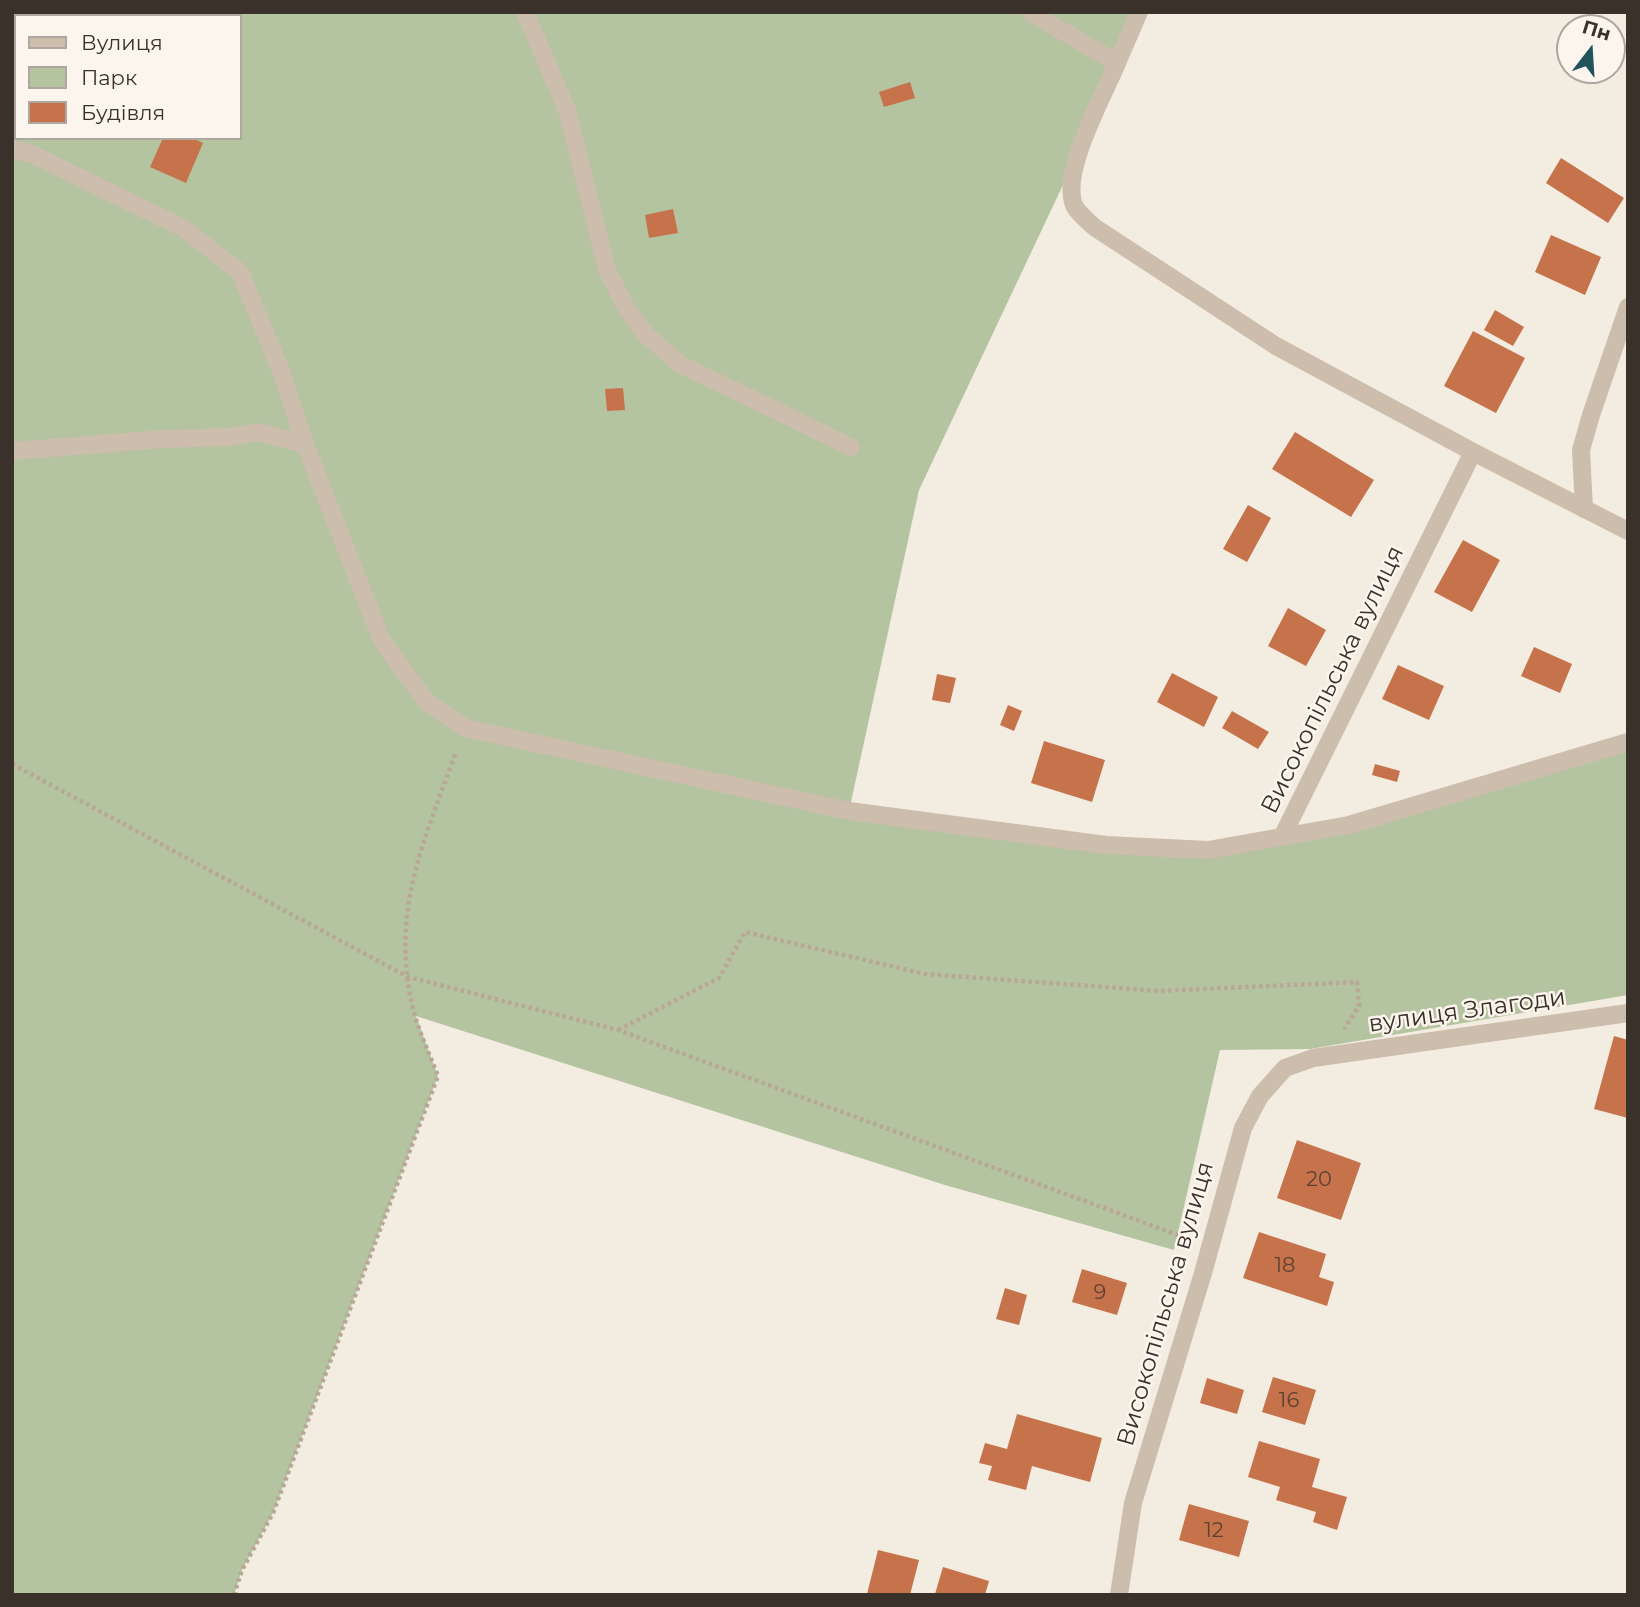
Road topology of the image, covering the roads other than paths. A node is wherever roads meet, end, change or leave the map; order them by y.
1 (525, 12) edge
2 (1030, 12) edge
3 (1139, 12) edge
4 (1117, 63) junction
5 (12, 148) edge
6 (1628, 307) edge
7 (305, 444) junction
8 (851, 447) dead end
9 (12, 451) edge
10 (1473, 452) junction
11 (1584, 509) junction
12 (1628, 531) edge
13 (1628, 742) edge
14 (1282, 838) junction
15 (1628, 1013) edge
16 (1320, 1057) joint
17 (1119, 1595) edge

1 - 8 street
2 - 4 street
3 - 4 street
4 - 10 street
5 - 7 street
6 - 11 street
7 - 9 street
7 - 14 street, Високопільська вулиця
10 - 11 street
10 - 14 street, Високопільська вулиця
11 - 12 street
13 - 14 street
15 - 16 street, вулиця Злагоди
16 - 17 street, Високопільська вулиця

